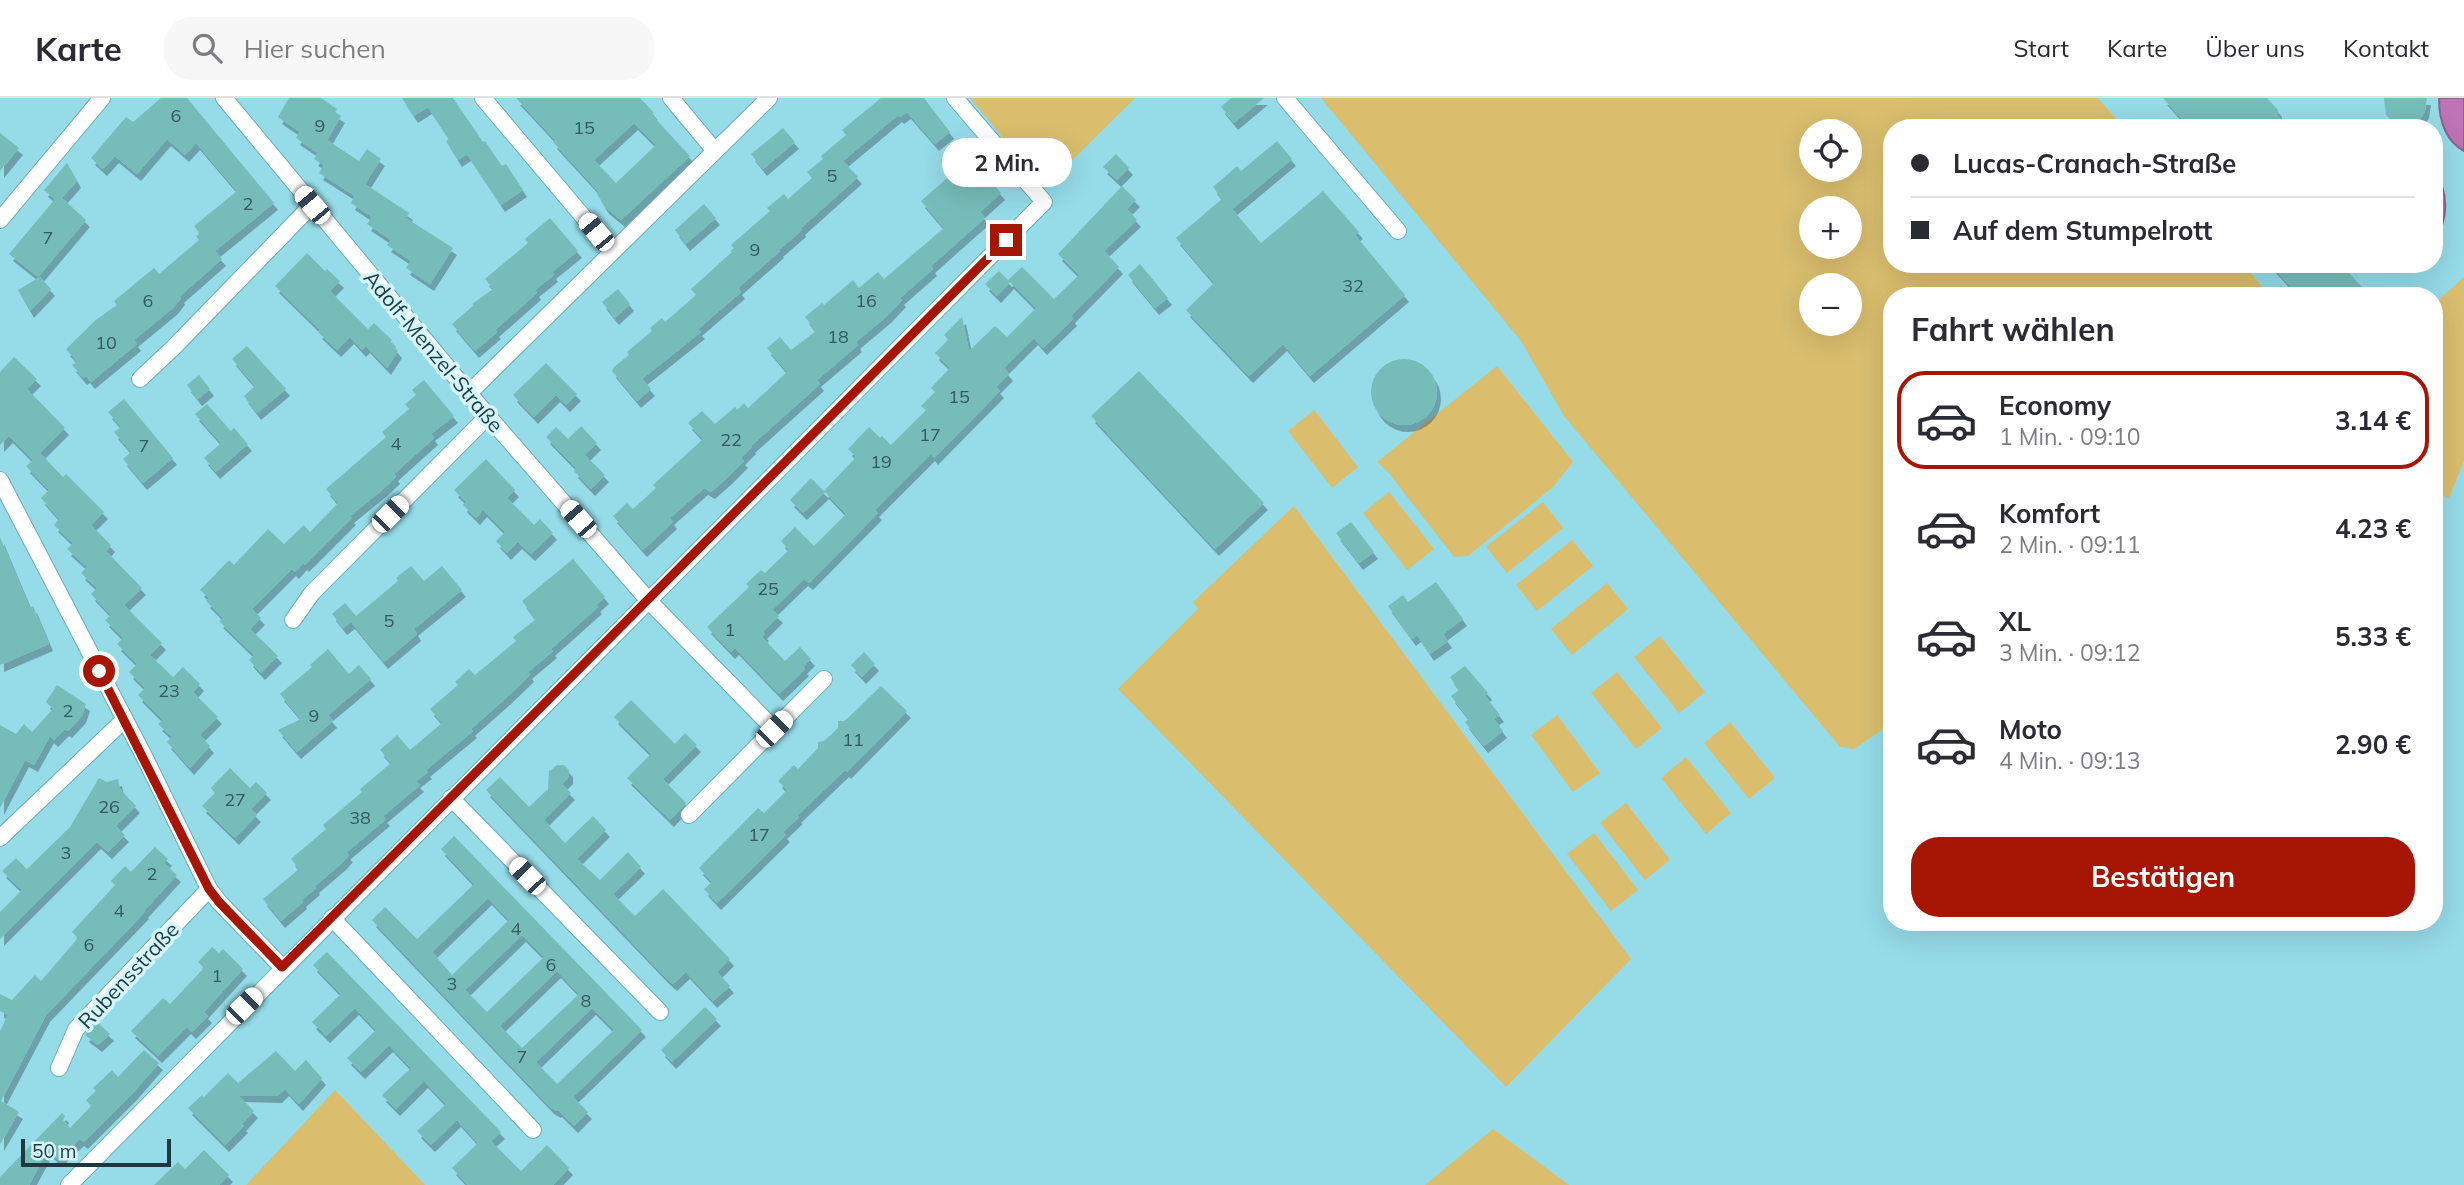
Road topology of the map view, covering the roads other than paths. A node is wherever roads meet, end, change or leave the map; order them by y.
1 (102, 98) edge
2 (224, 98) edge
3 (483, 98) edge
4 (671, 98) edge
5 (769, 98) edge
6 (955, 98) edge
7 (1285, 98) edge
8 (715, 151) junction
9 (312, 205) junction
10 (0, 220) edge
11 (1398, 231) dead end
12 (612, 251) junction
13 (140, 379) dead end
14 (469, 393) junction
15 (488, 416) junction
16 (0, 480) edge
17 (649, 601) junction
18 (293, 620) dead end
19 (824, 679) dead end
20 (124, 720) junction
21 (774, 729) junction
22 (451, 798) junction
23 (689, 816) dead end
24 (0, 838) edge
25 (209, 889) junction
26 (332, 918) junction
27 (282, 967) junction
28 (660, 1012) dead end
29 (59, 1068) dead end
30 (533, 1130) dead end
31 (69, 1185) edge

1 - 10 street
2 - 9 street, Adolf-Menzel-Straße
3 - 12 street
4 - 8 street
5 - 8 street
6 - 17 street
7 - 11 street
8 - 12 street
9 - 13 street
9 - 14 street, Adolf-Menzel-Straße
12 - 14 street
14 - 15 street, Adolf-Menzel-Straße
15 - 17 street, Adolf-Menzel-Straße
15 - 18 street
16 - 20 street
17 - 21 street, Adolf-Menzel-Straße
17 - 22 street
19 - 21 street
20 - 24 street
20 - 25 street
21 - 23 street
22 - 26 street
22 - 28 street
25 - 27 street
25 - 29 street, Rubensstraße
26 - 27 street
26 - 30 street
27 - 31 street

